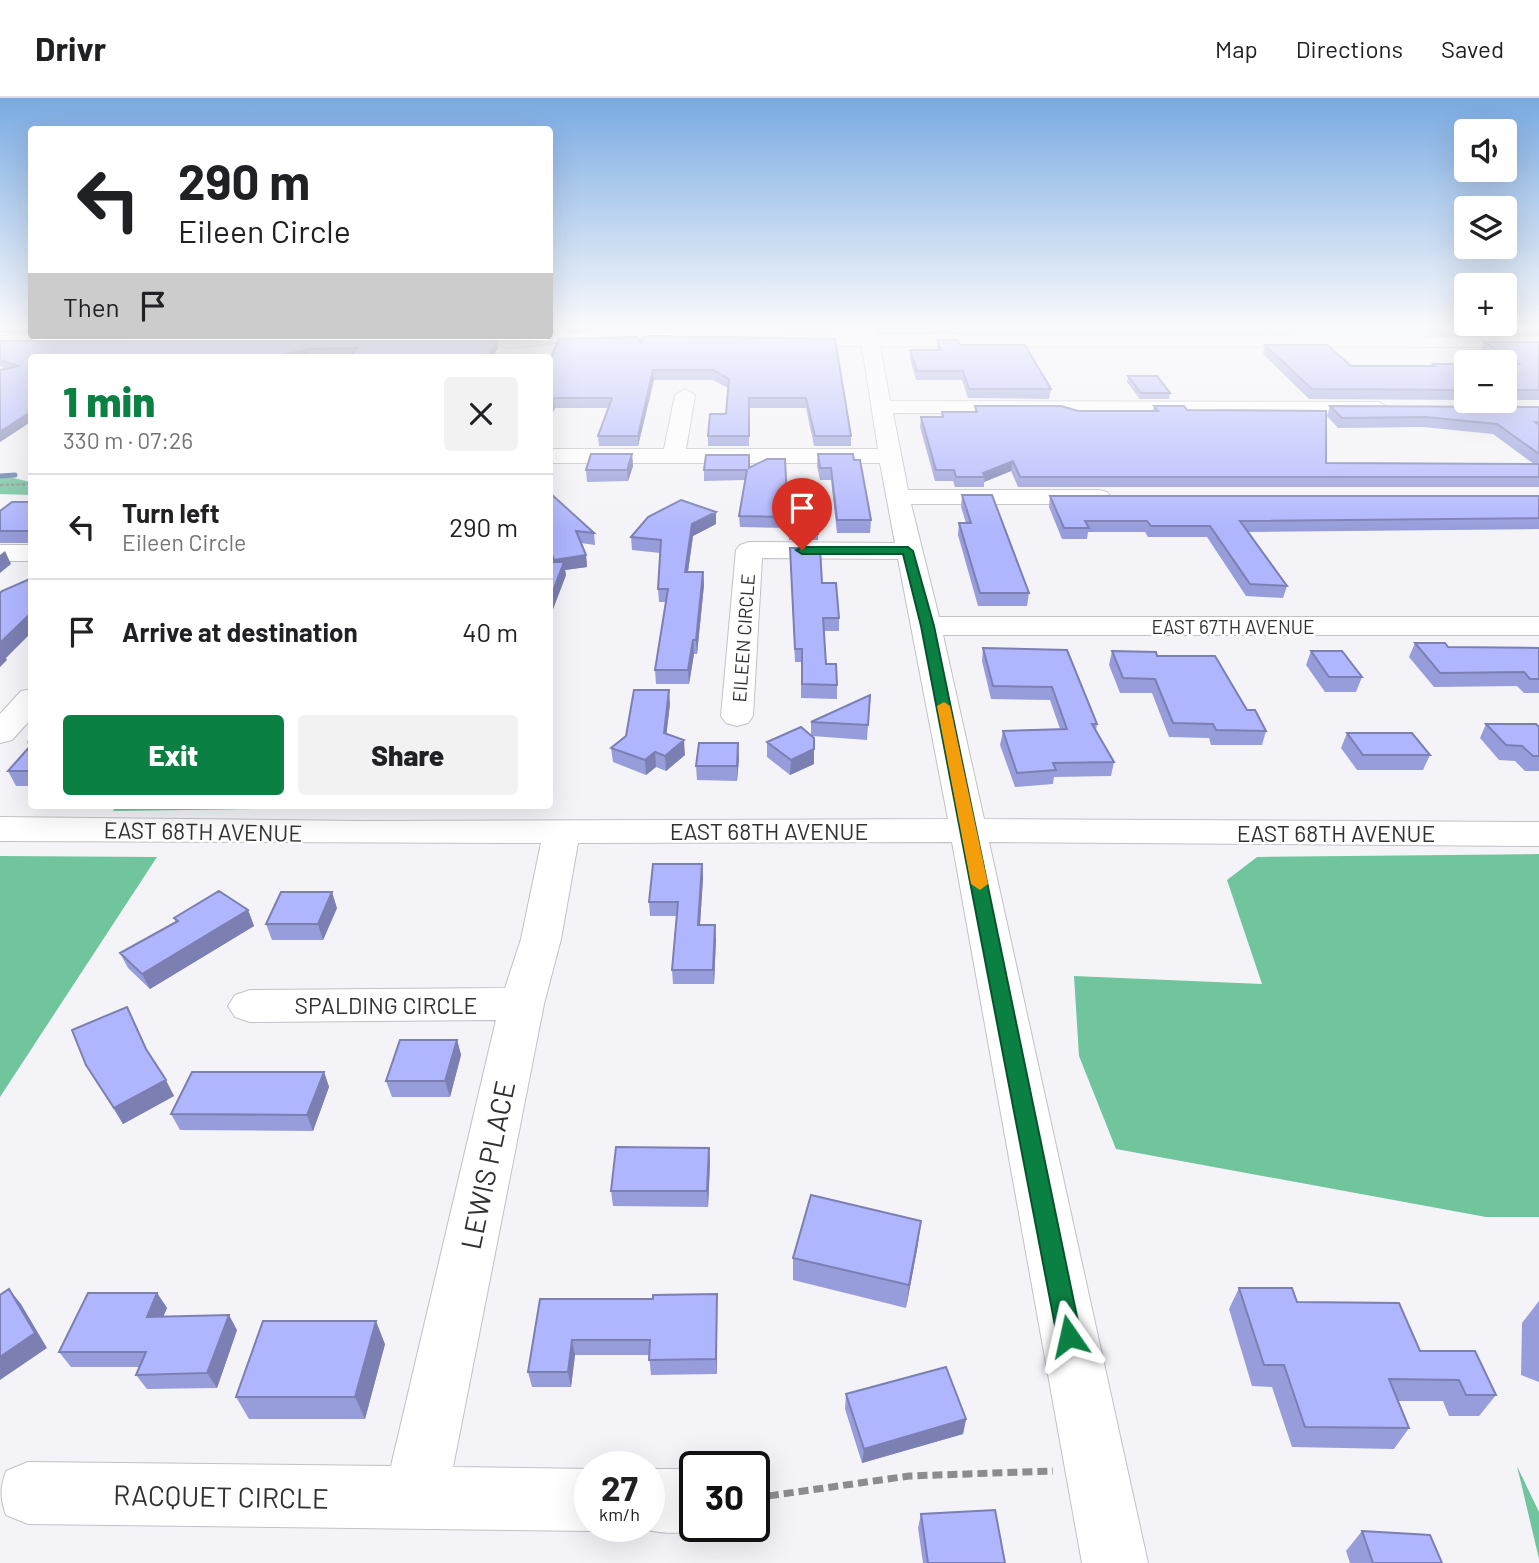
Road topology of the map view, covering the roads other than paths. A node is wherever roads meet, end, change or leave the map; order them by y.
1 (877, 393) edge
2 (685, 395) dead end
3 (879, 407) junction
4 (1402, 408) edge
5 (553, 456) edge
6 (889, 456) junction
7 (674, 457) junction
8 (1120, 497) edge
9 (897, 498) junction
10 (908, 551) junction
11 (0, 553) edge
12 (28, 553) edge
13 (927, 626) junction
14 (1539, 626) edge
15 (28, 702) edge
16 (737, 716) dead end
17 (0, 733) edge
18 (367, 819) edge
19 (0, 829) edge
20 (562, 831) junction
21 (969, 832) junction
22 (1539, 834) edge
23 (522, 1004) junction
24 (250, 1006) dead end
25 (27, 1493) dead end
26 (415, 1499) junction
27 (574, 1500) edge
28 (1115, 1563) edge

1 - 3 street
2 - 7 street
3 - 4 street
3 - 6 street
5 - 7 street
6 - 7 street
6 - 9 street
8 - 9 street
9 - 10 street
10 - 13 street
10 - 16 street, EILEEN CIRCLE
11 - 12 street
13 - 14 street, EAST 67TH AVENUE
13 - 21 street
15 - 17 street
18 - 19 street, EAST 68TH AVENUE
18 - 20 street, EAST 68TH AVENUE
20 - 21 street, EAST 68TH AVENUE
20 - 23 street, LEWIS PLACE
21 - 22 street, EAST 68TH AVENUE
21 - 28 street
23 - 24 street, SPALDING CIRCLE
23 - 26 street, LEWIS PLACE
25 - 26 street, RACQUET CIRCLE
26 - 27 street, RACQUET CIRCLE

